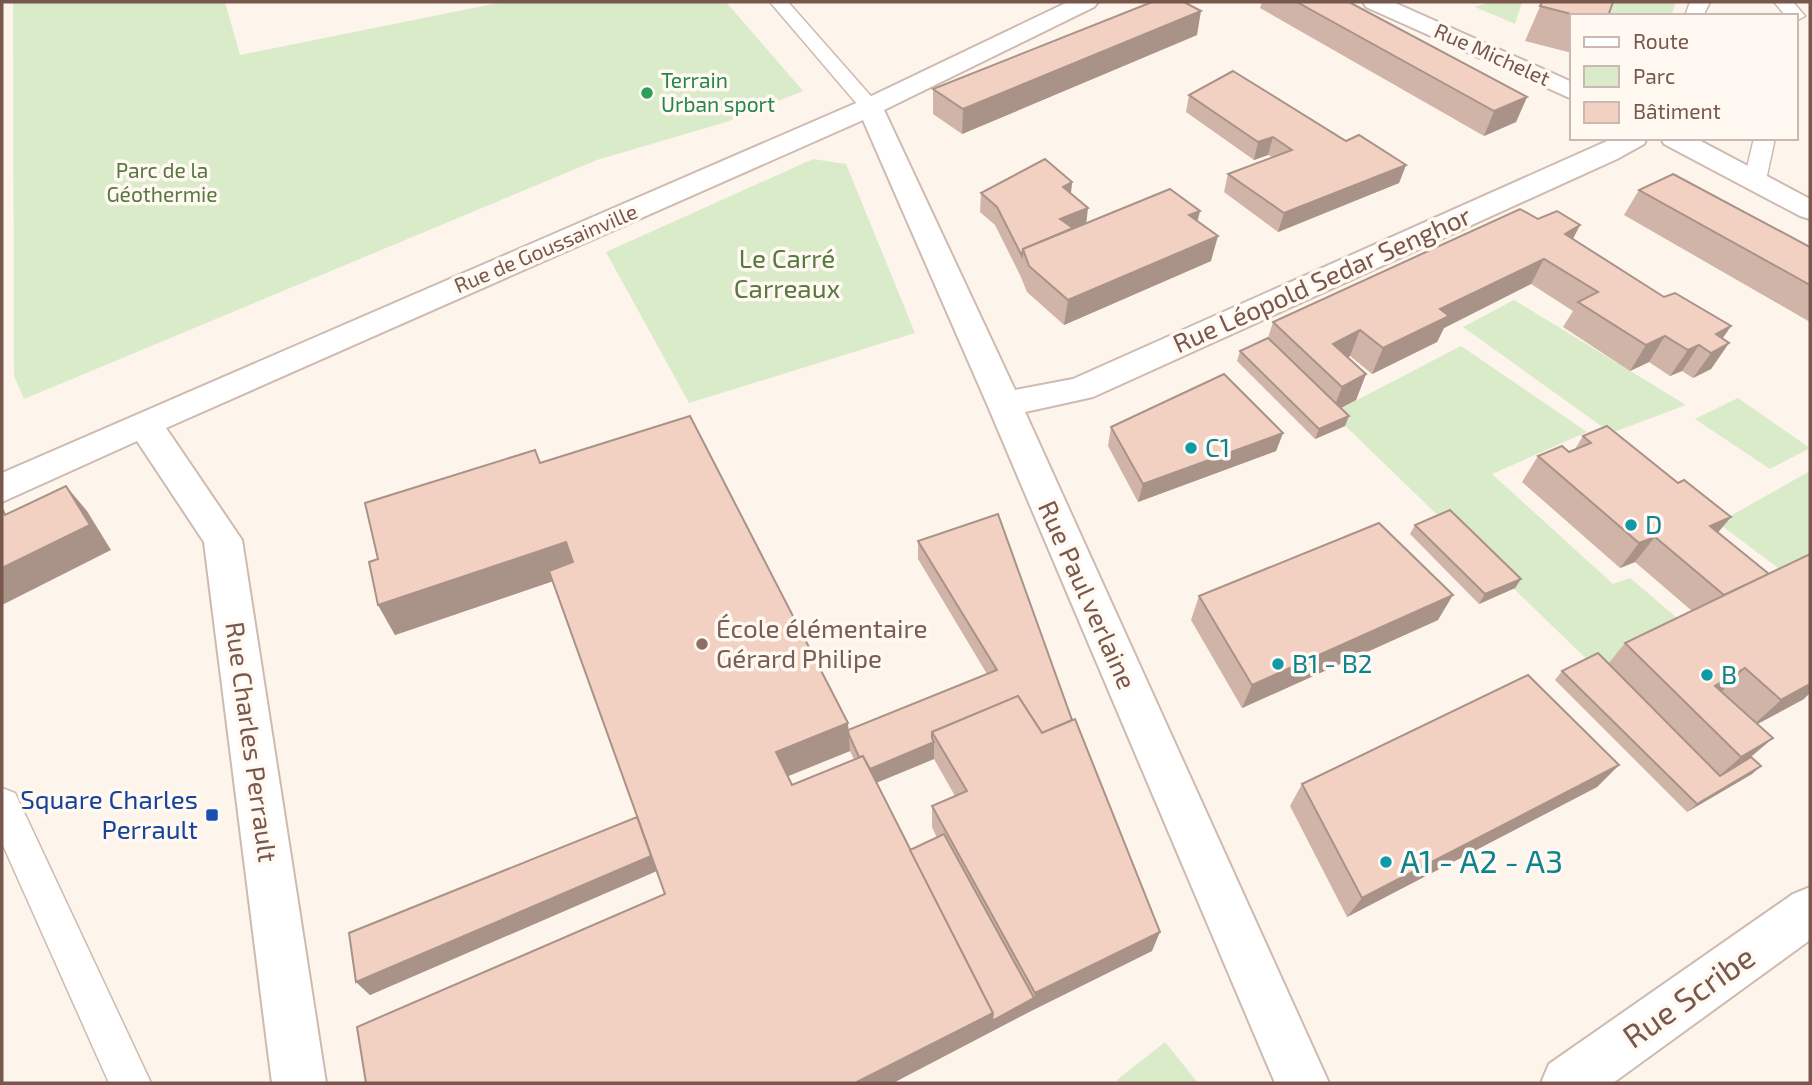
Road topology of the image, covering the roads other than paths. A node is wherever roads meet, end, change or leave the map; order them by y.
1 (779, 2) edge
2 (1086, 2) edge
3 (1374, 2) edge
4 (1413, 9) edge
5 (1570, 90) edge
6 (870, 107) junction
7 (1630, 140) edge
8 (1678, 140) edge
9 (1765, 140) edge
10 (1755, 180) junction
11 (1810, 210) edge
12 (1004, 404) junction
13 (144, 423) junction
14 (2, 488) edge
15 (2, 804) edge
16 (1810, 911) edge
17 (130, 1083) edge
18 (299, 1083) edge
19 (1302, 1083) edge
20 (1568, 1083) edge

1 - 6 lane
2 - 6 street, Rue de Goussainville
3 - 4 street, Rue Michelet
4 - 5 street, Rue Michelet
6 - 12 street, Rue Paul verlaine
6 - 13 street, Rue de Goussainville
7 - 12 street, Rue Léopold Sedar Senghor
8 - 10 street
9 - 10 lane
10 - 11 street
12 - 19 street, Rue Paul verlaine
13 - 14 street, Rue de Goussainville
13 - 18 street, Rue Charles Perrault
15 - 17 lane
16 - 20 street, Rue Scribe

